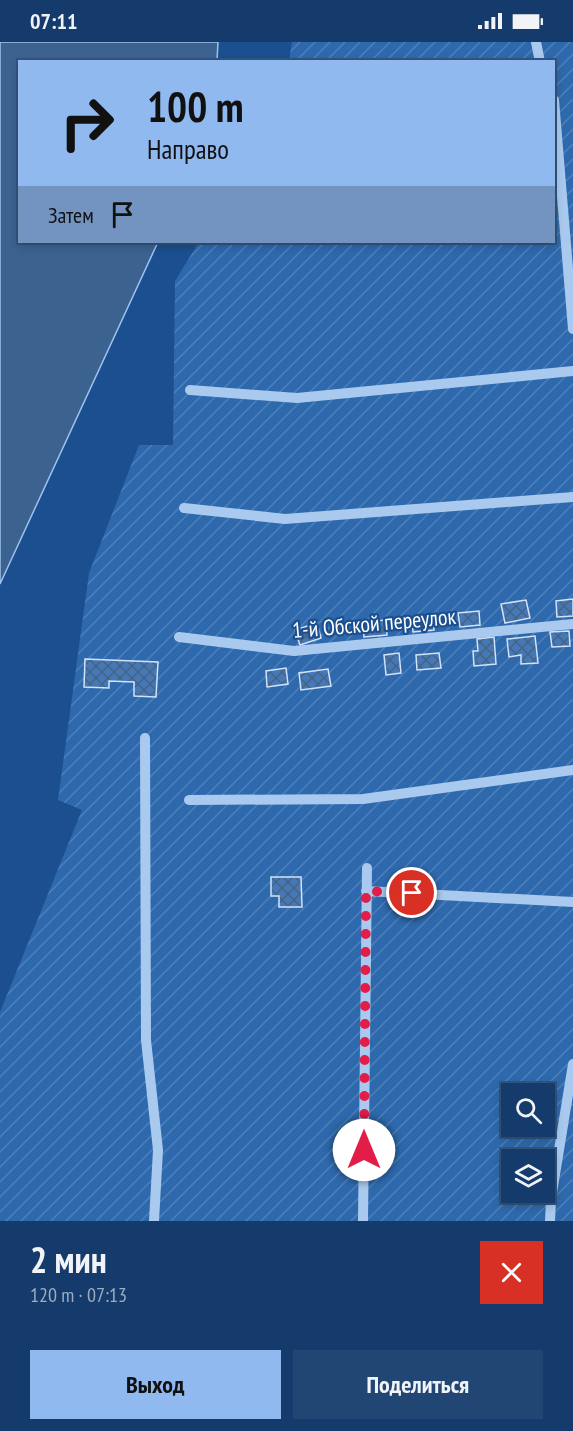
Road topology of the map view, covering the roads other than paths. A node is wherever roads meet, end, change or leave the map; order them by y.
1 (536, 42) edge
2 (540, 60) edge
3 (555, 112) edge
4 (573, 328) edge
5 (573, 371) edge
6 (190, 390) dead end
7 (573, 496) edge
8 (184, 508) dead end
9 (573, 624) edge
10 (179, 637) dead end
11 (145, 738) dead end
12 (573, 770) edge
13 (189, 800) dead end
14 (367, 868) dead end
15 (366, 891) junction
16 (573, 902) edge
17 (573, 1064) edge
18 (154, 1221) edge
19 (363, 1221) edge
20 (550, 1221) edge

1 - 2 street
3 - 4 street
5 - 6 street
7 - 8 street
9 - 10 street, 1-й Обской переулок
11 - 18 street
12 - 13 street
14 - 15 street
15 - 16 street
15 - 19 street
17 - 20 street

